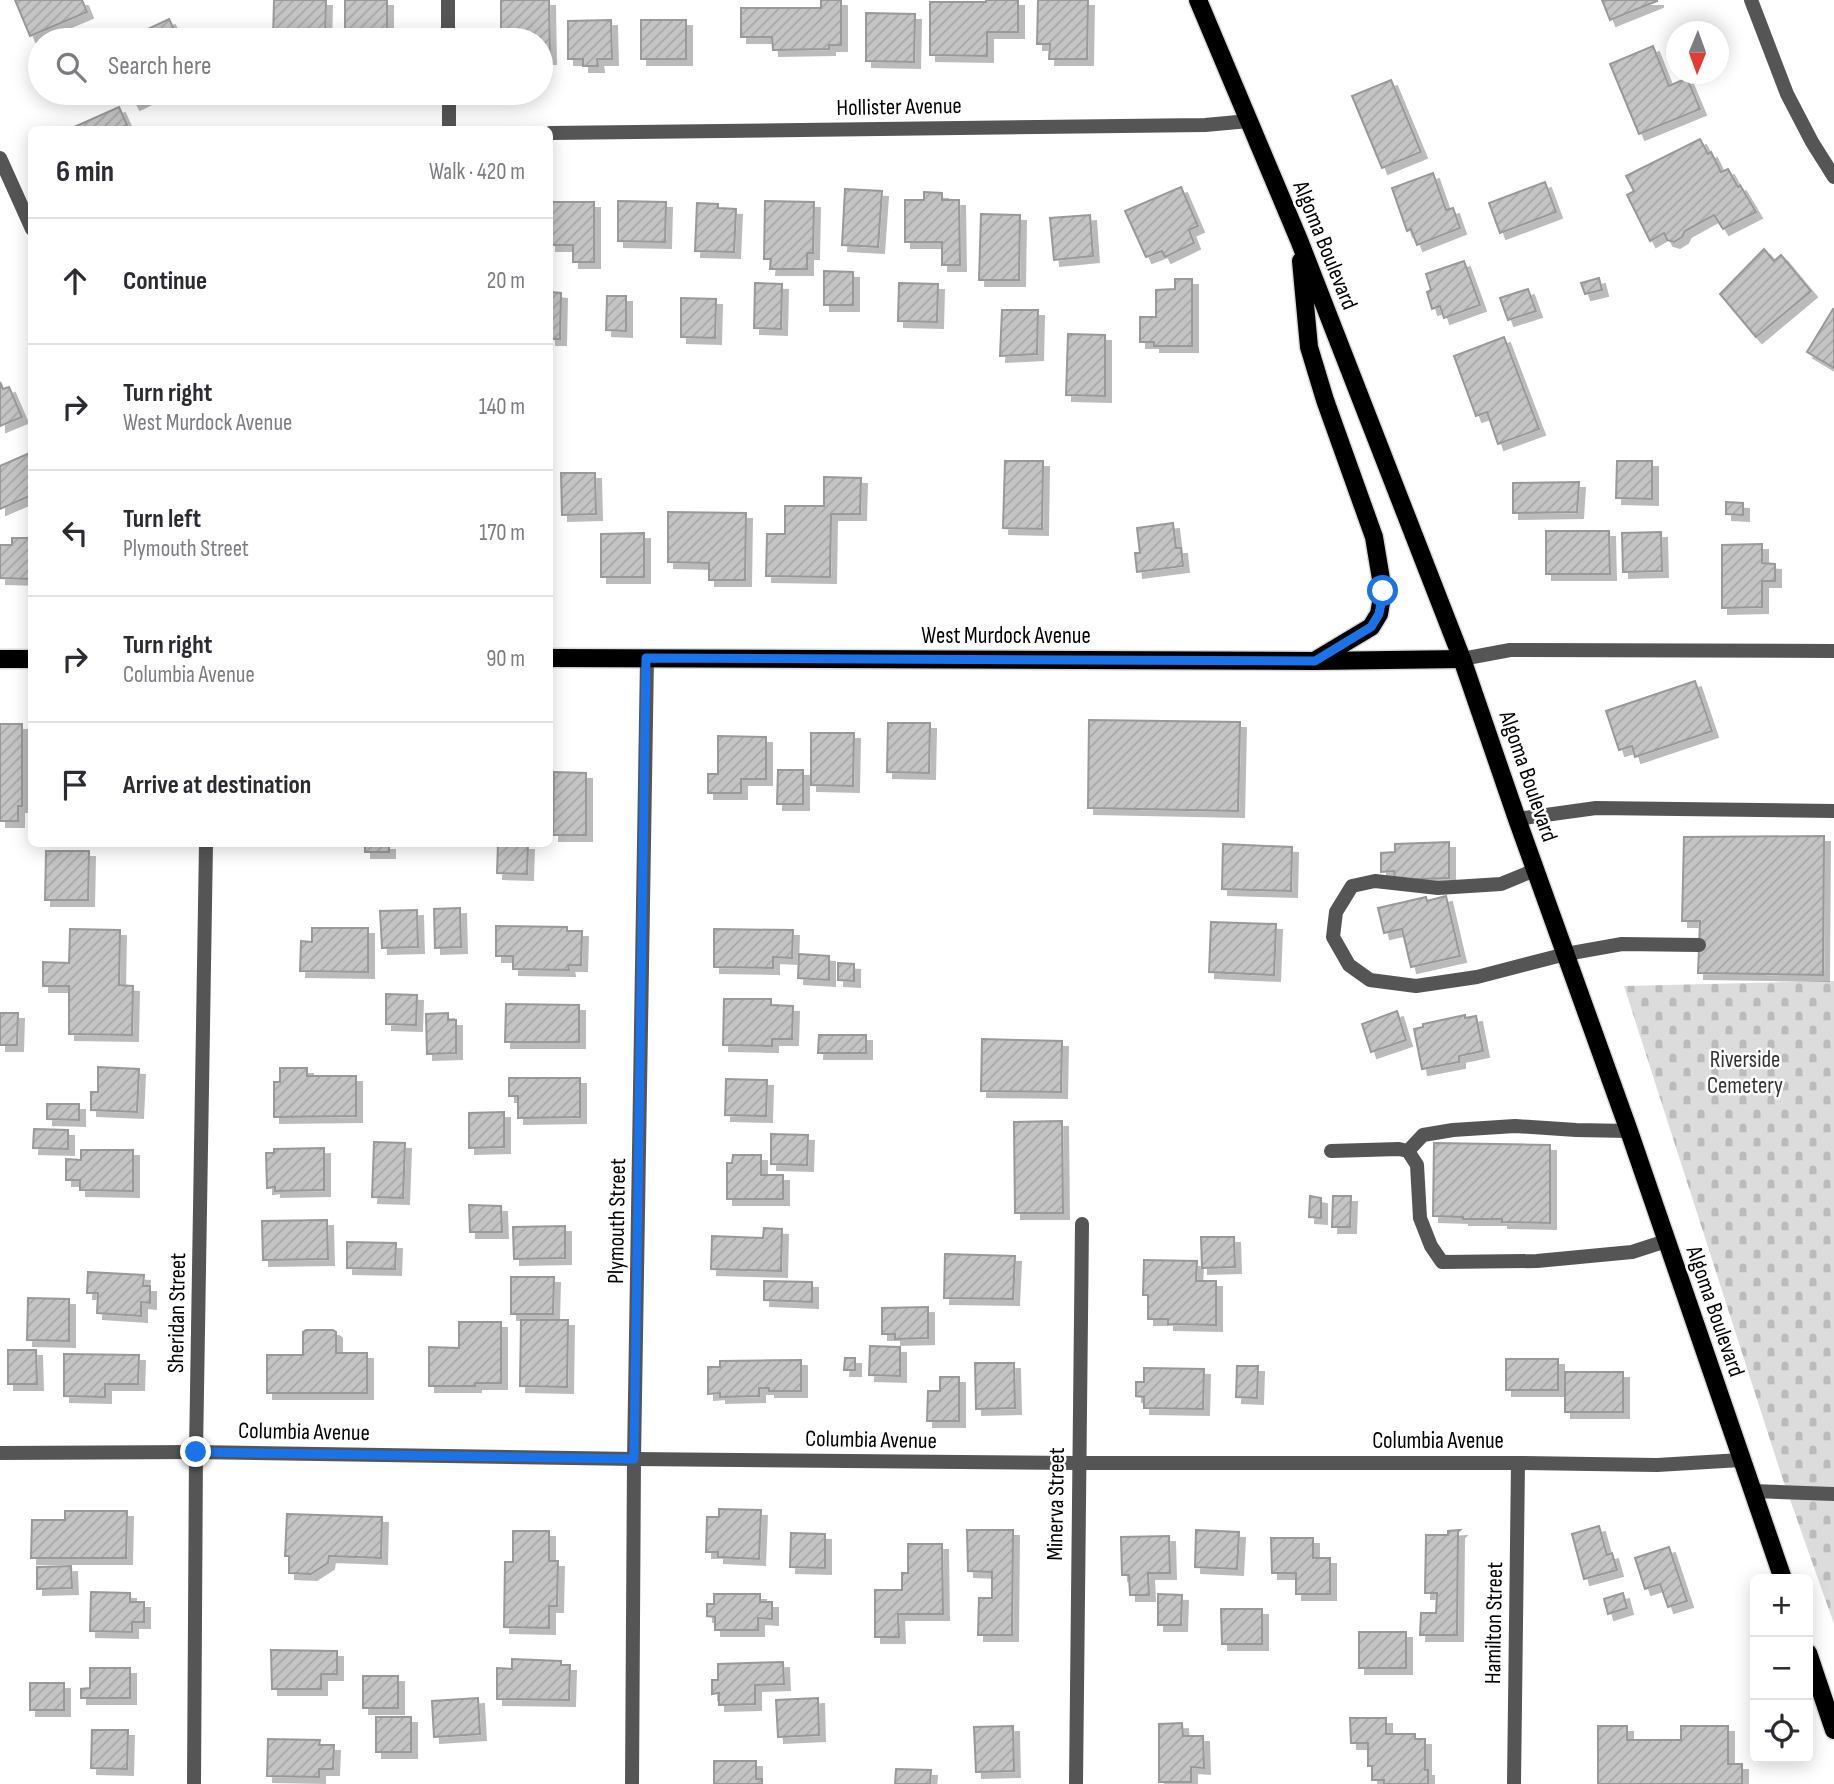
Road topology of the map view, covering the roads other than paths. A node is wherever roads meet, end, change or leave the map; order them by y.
1 (448, 0) edge
2 (1198, 0) edge
3 (1751, 0) edge
4 (448, 28) edge
5 (449, 105) edge
6 (1249, 121) junction
7 (449, 126) edge
8 (553, 133) edge
9 (0, 158) edge
10 (1834, 177) edge
11 (28, 220) edge
12 (1299, 240) junction
13 (1834, 651) edge
14 (553, 658) edge
15 (646, 658) junction
16 (0, 659) edge
17 (28, 659) edge
18 (1462, 659) junction
19 (1315, 661) junction
20 (1834, 811) edge
21 (1517, 819) junction
22 (206, 847) edge
23 (1535, 870) junction
24 (1699, 944) dead end
25 (1566, 954) junction
26 (1629, 1131) junction
27 (1331, 1151) dead end
28 (1408, 1151) junction
29 (1082, 1224) dead end
30 (1666, 1241) junction
31 (196, 1452) junction
32 (0, 1453) edge
33 (634, 1459) junction
34 (1741, 1460) junction
35 (1078, 1463) junction
36 (1518, 1463) junction
37 (1753, 1490) junction
38 (1834, 1494) edge
39 (1781, 1574) edge
40 (1813, 1668) edge
41 (1834, 1730) edge
42 (194, 1784) edge
43 (632, 1784) edge
44 (1076, 1784) edge
45 (1514, 1784) edge

1 - 4 street
2 - 6 main road, Algoma Boulevard
3 - 10 street
5 - 7 street
6 - 8 street, Hollister Avenue
6 - 12 main road, Algoma Boulevard
9 - 11 street
12 - 18 main road, Algoma Boulevard
12 - 19 main road
13 - 18 street
14 - 15 main road, West Murdock Avenue
15 - 19 main road, West Murdock Avenue
15 - 33 street, Plymouth Street
16 - 17 main road
18 - 19 main road, West Murdock Avenue
18 - 21 main road, Algoma Boulevard
20 - 21 street
21 - 23 main road, Algoma Boulevard
22 - 31 street, Sheridan Street
23 - 25 main road, Algoma Boulevard
23 - 25 street
24 - 25 street
25 - 26 main road, Algoma Boulevard
26 - 28 street
26 - 30 main road, Algoma Boulevard
27 - 28 street
28 - 30 street
29 - 35 street, Minerva Street
30 - 34 main road, Algoma Boulevard
31 - 32 street, Columbia Avenue
31 - 33 street, Columbia Avenue
31 - 42 street, Sheridan Street
33 - 35 street, Columbia Avenue
33 - 43 street, Plymouth Street
34 - 36 street, Columbia Avenue
34 - 37 main road, Algoma Boulevard
35 - 36 street, Columbia Avenue
35 - 44 street, Minerva Street
36 - 45 street, Hamilton Street
37 - 38 street
37 - 39 main road, Algoma Boulevard
40 - 41 main road

